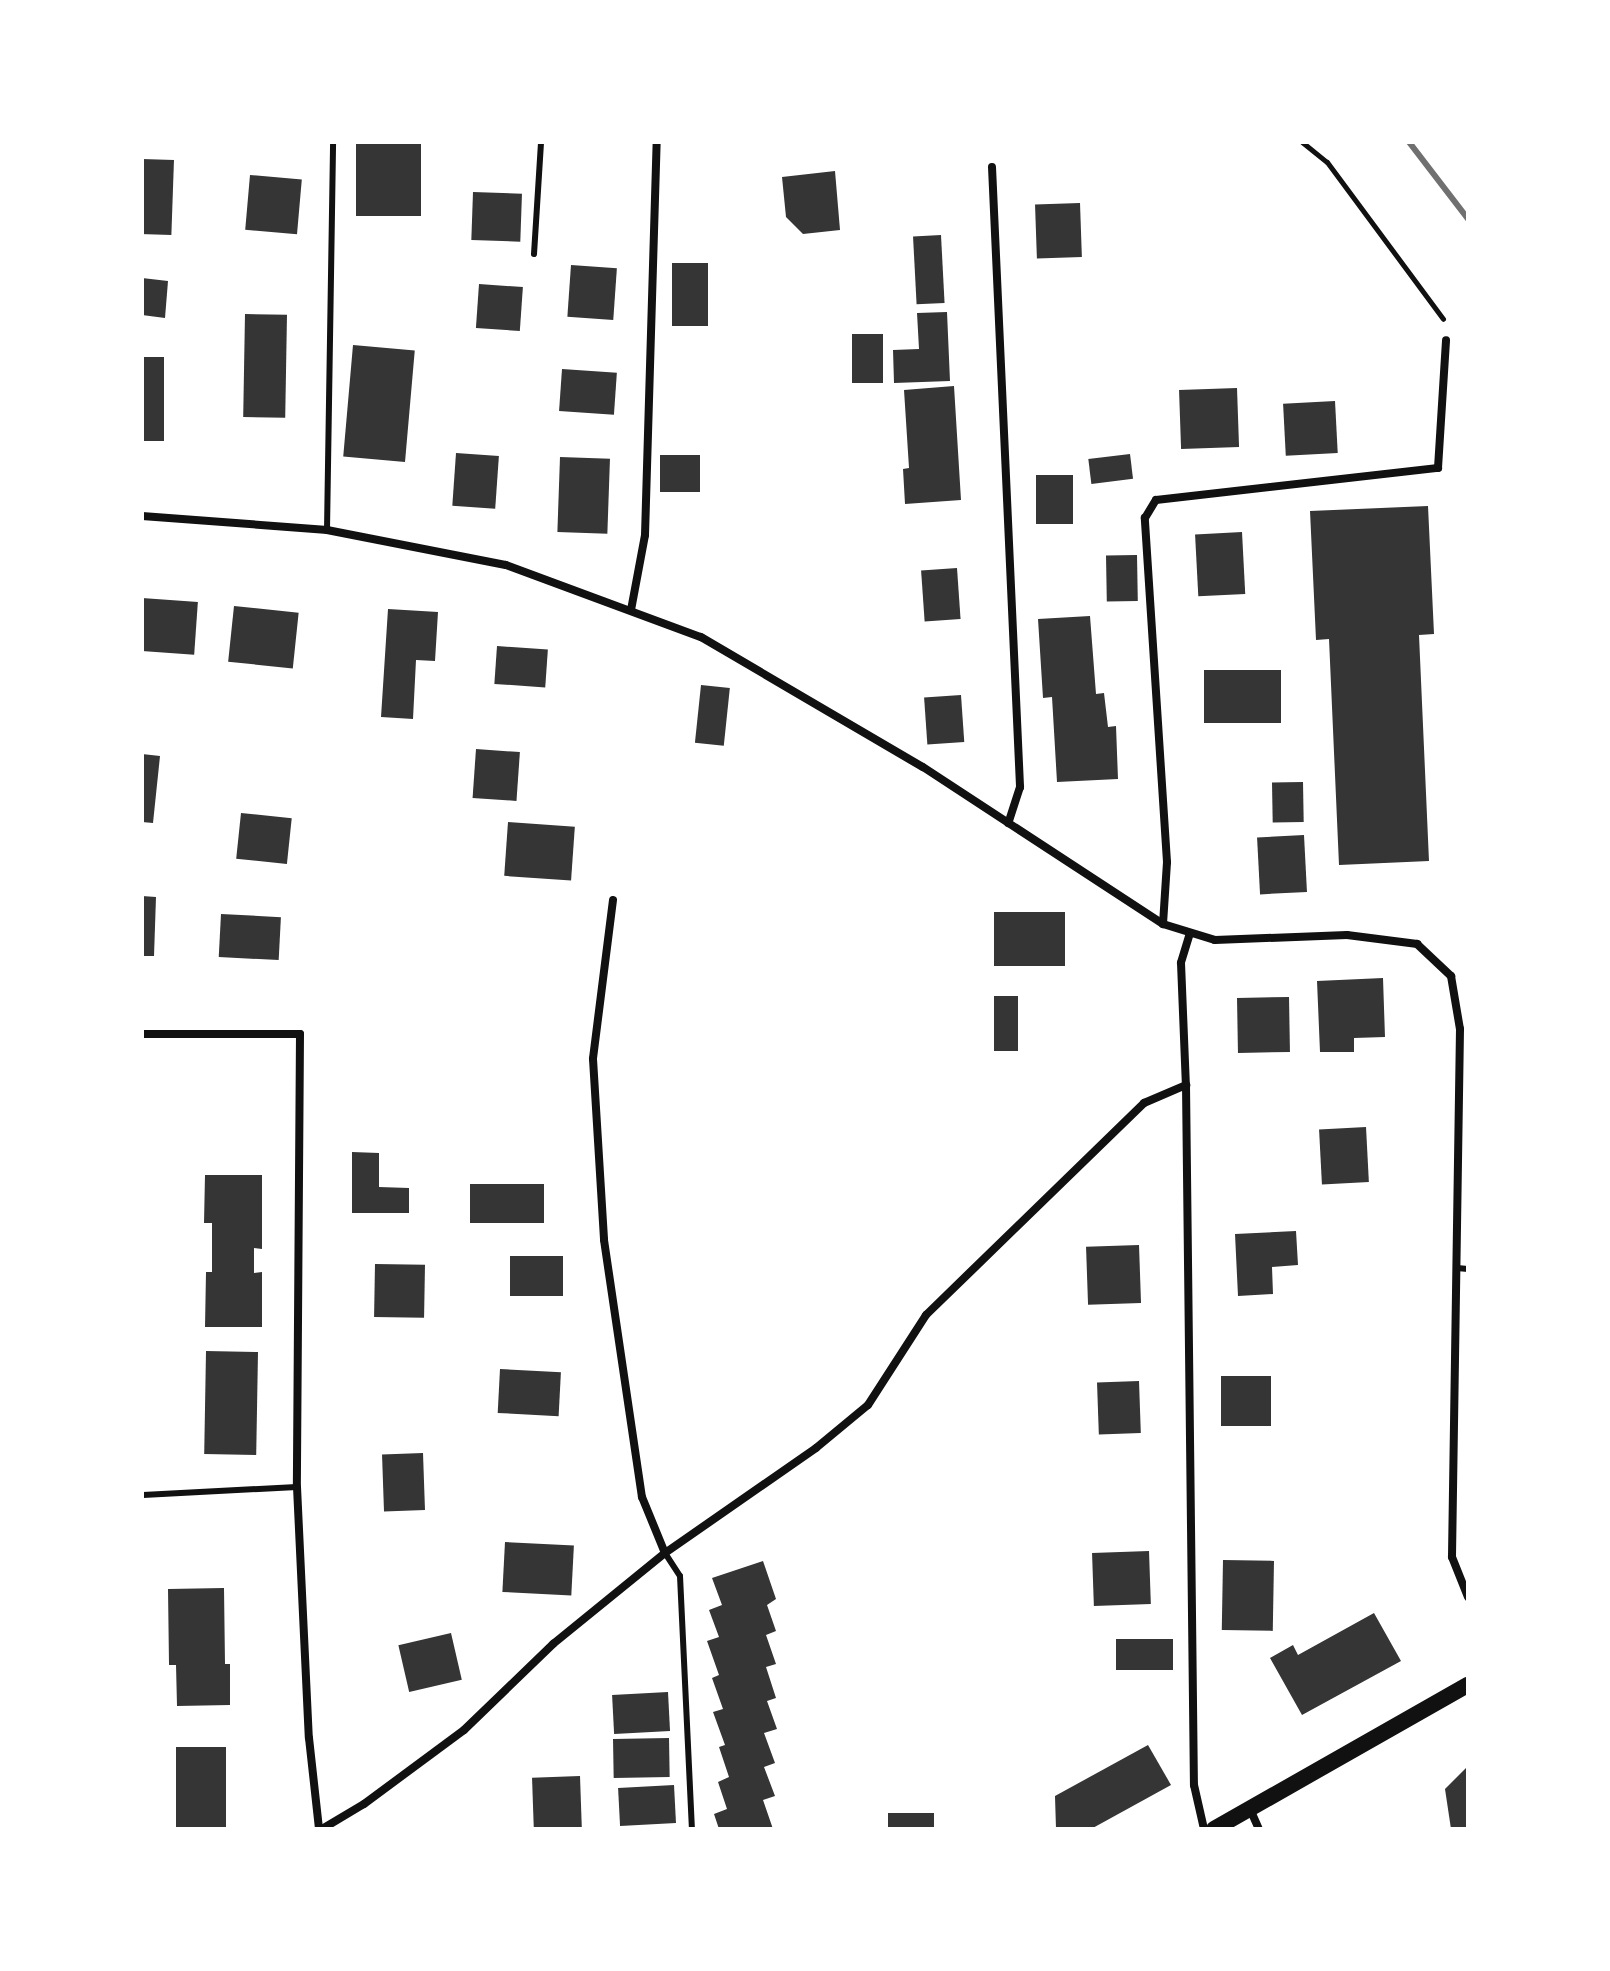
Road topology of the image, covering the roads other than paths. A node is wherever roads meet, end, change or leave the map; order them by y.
1 (333, 142) edge
2 (541, 142) edge
3 (657, 142) edge
4 (992, 167) dead end
5 (534, 254) dead end
6 (1446, 340) road end
7 (142, 516) edge
8 (327, 530) junction
9 (631, 610) junction
10 (1008, 823) junction
11 (613, 900) dead end
12 (1163, 924) junction
13 (1190, 933) junction
14 (142, 1034) edge
15 (1186, 1085) junction
16 (1457, 1268) junction
17 (1468, 1269) edge
18 (297, 1487) junction
19 (143, 1495) edge
20 (665, 1553) junction
21 (1468, 1597) edge
22 (1468, 1685) edge
23 (1250, 1809) junction
24 (320, 1829) edge
25 (692, 1829) edge
26 (1204, 1829) edge
27 (1214, 1829) edge
28 (1259, 1829) edge

1 - 8 lane
2 - 5 lane
3 - 9 street
4 - 10 street
6 - 12 street
7 - 8 street
8 - 9 street
9 - 10 street
10 - 12 street
11 - 20 street
12 - 13 street
13 - 15 street
13 - 16 street
14 - 18 street
15 - 20 street
15 - 26 street
16 - 17 lane
16 - 21 street
18 - 19 lane
18 - 24 street
20 - 24 street
20 - 25 lane
22 - 23 main road
23 - 27 main road
23 - 28 street

